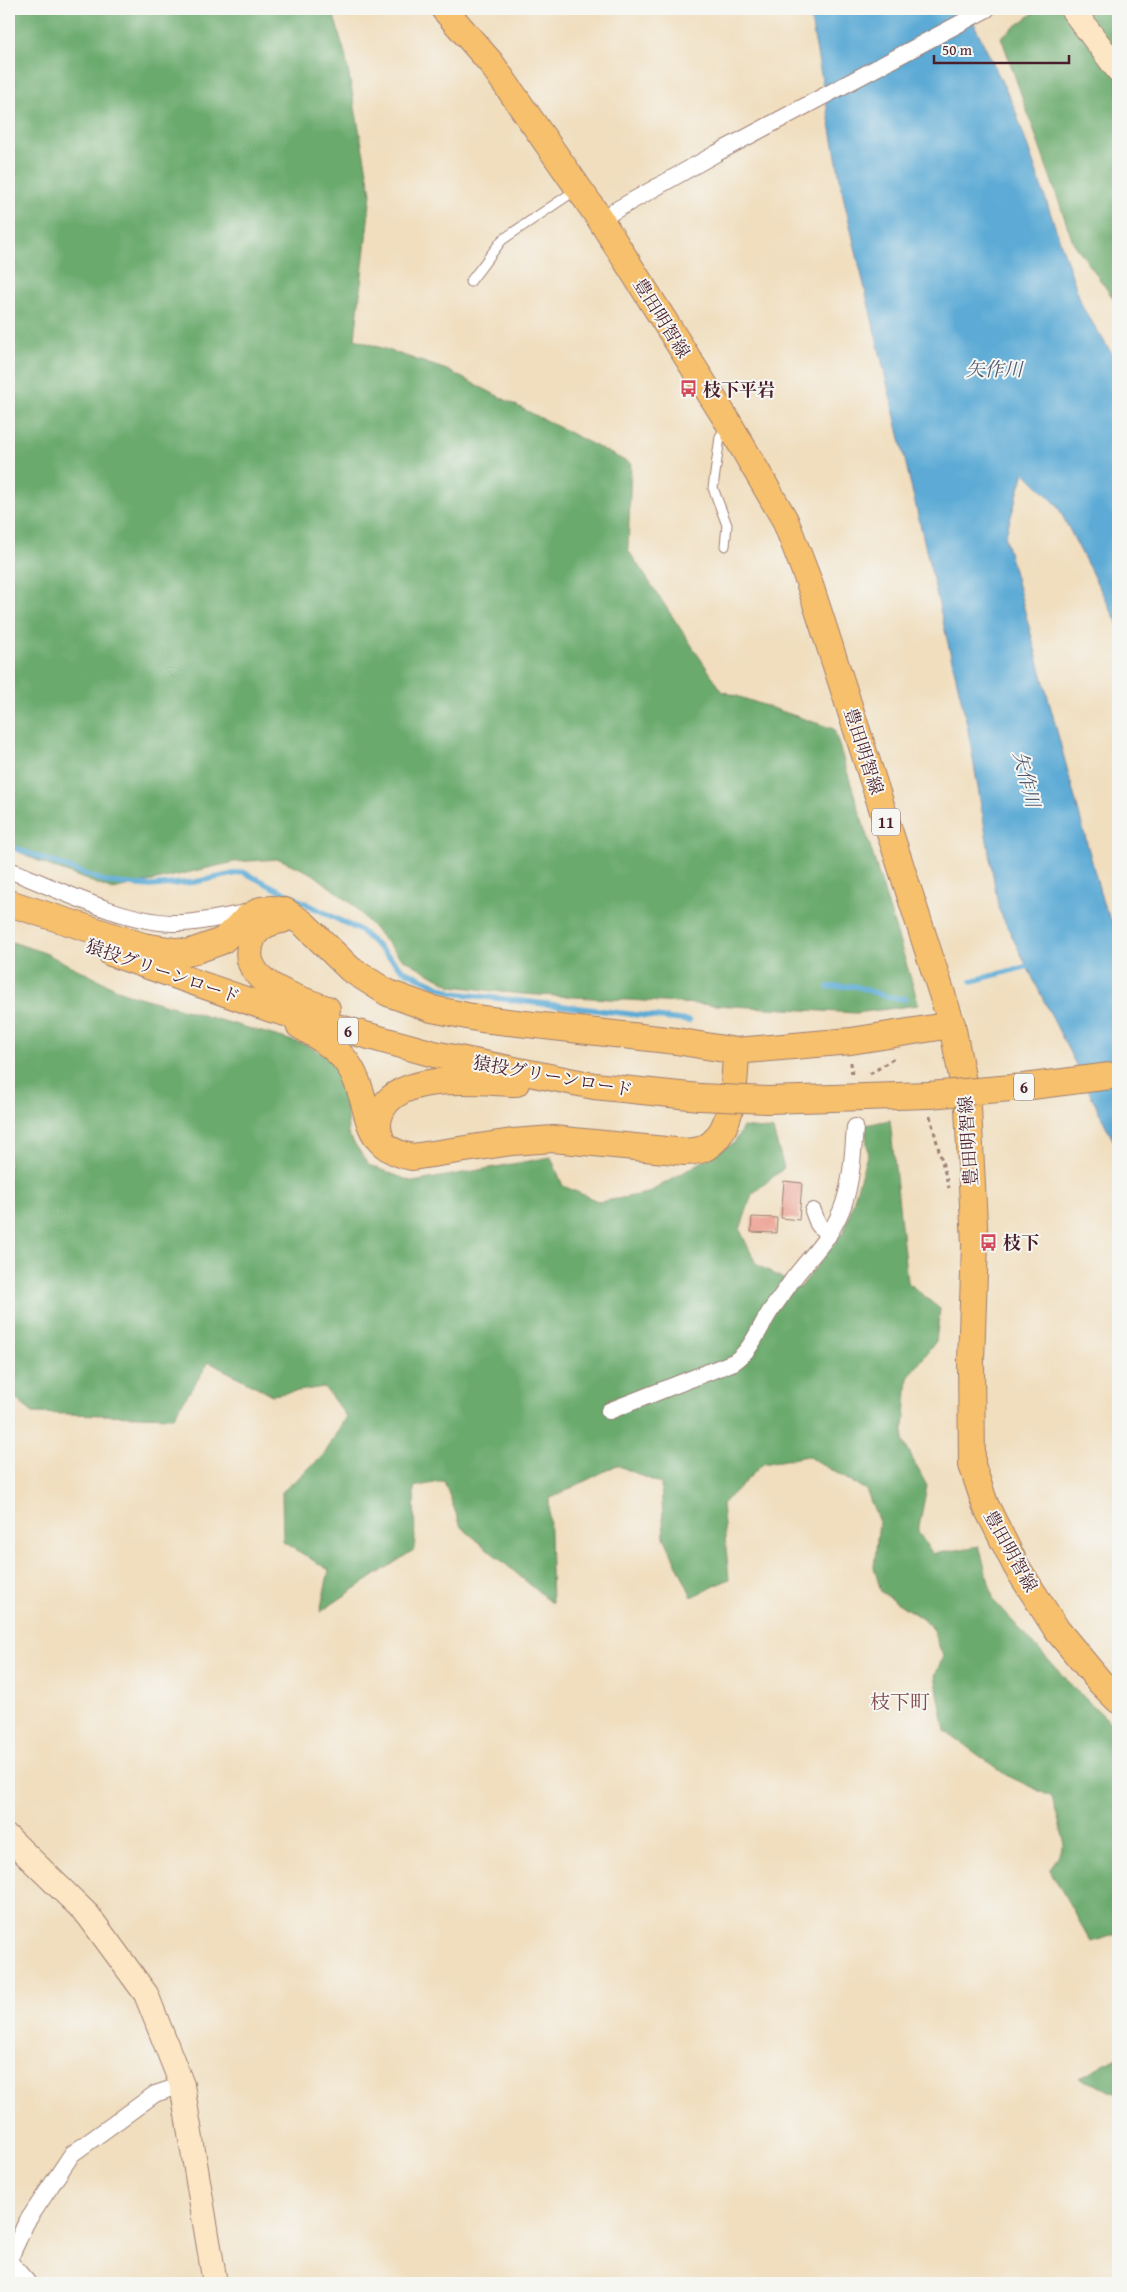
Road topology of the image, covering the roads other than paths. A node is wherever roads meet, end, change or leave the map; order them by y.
1 (444, 9) edge
2 (987, 9) edge
3 (1072, 9) edge
4 (1118, 70) edge
5 (579, 189) junction
6 (600, 219) junction
7 (470, 282) dead end
8 (728, 422) junction
9 (725, 546) dead end
10 (9, 870) edge
11 (9, 903) edge
12 (261, 910) junction
13 (9, 917) edge
14 (314, 935) junction
15 (271, 1008) junction
16 (952, 1025) junction
17 (736, 1051) junction
18 (517, 1072) junction
19 (1118, 1075) edge
20 (594, 1086) junction
21 (854, 1127) dead end
22 (387, 1148) junction
23 (813, 1211) dead end
24 (828, 1236) junction
25 (609, 1411) dead end
26 (1118, 1700) edge
27 (9, 1838) edge
28 (182, 2085) junction
29 (9, 2260) edge
30 (28, 2283) edge
31 (215, 2283) edge

1 - 5 main road, 豊田明智線 / 11
2 - 6 street
3 - 4 street
5 - 6 main road, 豊田明智線 / 11
5 - 7 lane
6 - 8 main road, 豊田明智線 / 11
8 - 9 lane
8 - 16 main road, 豊田明智線 / 11
10 - 12 street
11 - 12 main road
12 - 14 main road
13 - 15 main road, 猿投グリーンロード / 6
14 - 17 main road
14 - 18 main road
15 - 18 main road, 猿投グリーンロード / 6
15 - 22 main road
16 - 17 main road
16 - 26 main road, 豊田明智線 / 11
17 - 22 main road
18 - 20 main road, 猿投グリーンロード / 6
19 - 20 main road, 猿投グリーンロード / 6, bridge
20 - 22 main road
21 - 24 street
23 - 24 street
24 - 25 street
27 - 28 street
28 - 29 street
28 - 31 street
29 - 30 street

